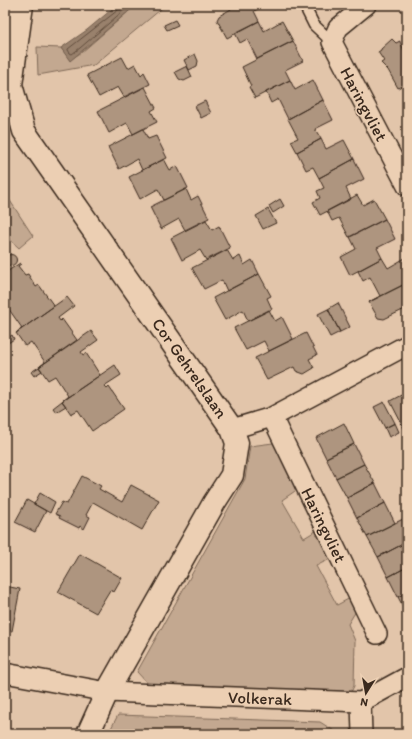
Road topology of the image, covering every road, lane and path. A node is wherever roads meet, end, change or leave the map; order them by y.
1 (22, 5) edge
2 (304, 5) edge
3 (366, 5) edge
4 (332, 42) junction
5 (407, 186) edge
6 (407, 345) edge
7 (272, 417) junction
8 (232, 429) junction
9 (376, 634) dead end
10 (5, 673) edge
11 (407, 677) edge
12 (107, 692) junction
13 (361, 702) junction
14 (88, 734) edge
15 (362, 734) edge

1 - 8 street, Cor Gehrelslaan
2 - 4 lane, Haringvliet
3 - 4 street
4 - 5 street, Haringvliet
6 - 7 street
7 - 8 street
7 - 9 street, Haringvliet
8 - 12 street, Cor Gehrelslaan
10 - 12 street, Volkerak
11 - 13 street
12 - 13 street, Volkerak
12 - 14 street, Cor Gehrelslaan
13 - 15 street

